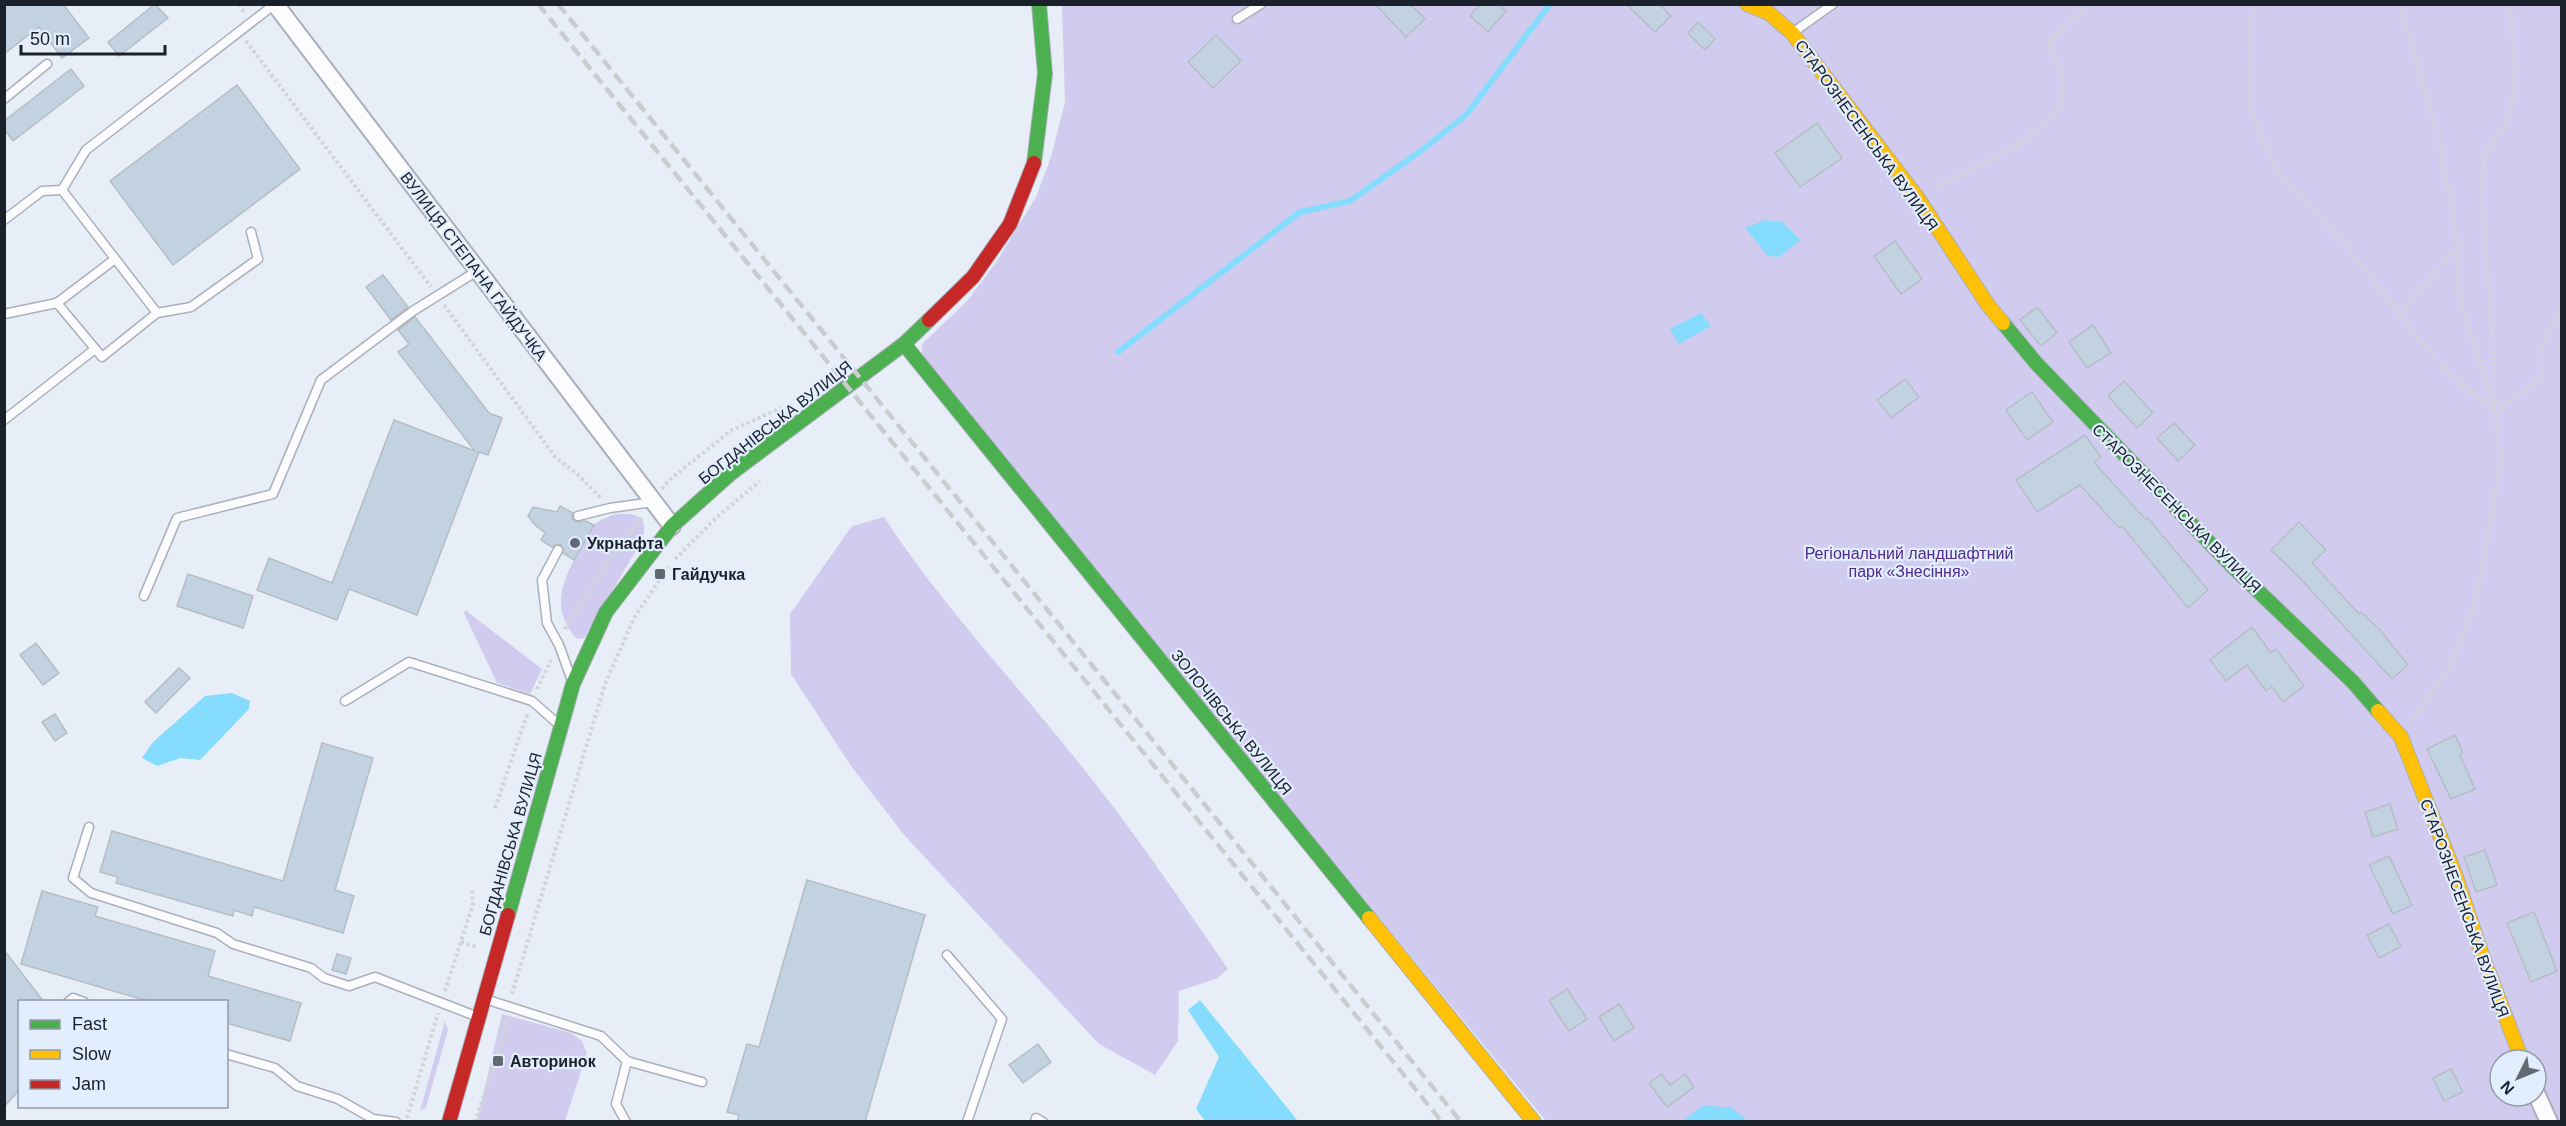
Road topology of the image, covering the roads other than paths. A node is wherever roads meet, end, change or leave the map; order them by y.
1 (275, 4) edge
2 (1039, 4) edge
3 (1261, 4) edge
4 (1748, 4) edge
5 (1833, 4) edge
6 (1237, 19) dead end
7 (1792, 33) junction
8 (47, 64) dead end
9 (4, 99) edge
10 (62, 190) junction
11 (4, 220) edge
12 (251, 232) dead end
13 (115, 259) junction
14 (477, 271) junction
15 (57, 303) junction
16 (157, 313) junction
17 (4, 314) edge
18 (904, 344) junction
19 (95, 350) junction
20 (4, 420) edge
21 (653, 502) junction
22 (578, 516) dead end
23 (672, 526) junction
24 (558, 550) dead end
25 (144, 596) dead end
26 (573, 684) junction
27 (345, 701) dead end
28 (560, 727) junction
29 (89, 827) dead end
30 (947, 955) dead end
31 (483, 998) junction
32 (478, 1017) junction
33 (2517, 1048) edge
34 (228, 1055) edge
35 (627, 1061) junction
36 (702, 1082) dead end
37 (2543, 1108) edge
38 (396, 1122) edge
39 (449, 1122) edge
40 (626, 1122) edge
41 (967, 1122) edge
42 (1035, 1122) edge
43 (1043, 1122) edge
44 (1534, 1122) edge
45 (2549, 1122) edge

1 - 10 lane
1 - 14 street, ВУЛИЦЯ СТЕПАНА ГАЙДУЧКА
2 - 18 street, БОГДАНІВСЬКА ВУЛИЦЯ
3 - 6 lane
4 - 7 street, СТАРОЗНЕСЕНСЬКА ВУЛИЦЯ
5 - 7 lane
7 - 33 street, СТАРОЗНЕСЕНСЬКА ВУЛИЦЯ
8 - 9 lane
10 - 11 lane
10 - 13 lane
12 - 16 lane
13 - 15 lane
13 - 16 lane
14 - 21 street, ВУЛИЦЯ СТЕПАНА ГАЙДУЧКА
14 - 25 lane
15 - 17 lane
15 - 19 lane
16 - 19 lane
18 - 23 street, БОГДАНІВСЬКА ВУЛИЦЯ
18 - 44 street, ЗОЛОЧІВСЬКА ВУЛИЦЯ
19 - 20 lane
21 - 22 lane
21 - 23 street, ВУЛИЦЯ СТЕПАНА ГАЙДУЧКА
23 - 26 street, БОГДАНІВСЬКА ВУЛИЦЯ
24 - 26 lane
26 - 28 street, БОГДАНІВСЬКА ВУЛИЦЯ
27 - 28 lane
28 - 31 street, БОГДАНІВСЬКА ВУЛИЦЯ
29 - 32 lane
30 - 41 lane
31 - 32 street, БОГДАНІВСЬКА ВУЛИЦЯ
31 - 35 lane
32 - 39 street, БОГДАНІВСЬКА ВУЛИЦЯ
34 - 38 lane
35 - 36 lane
35 - 40 lane
37 - 45 street
42 - 43 lane

